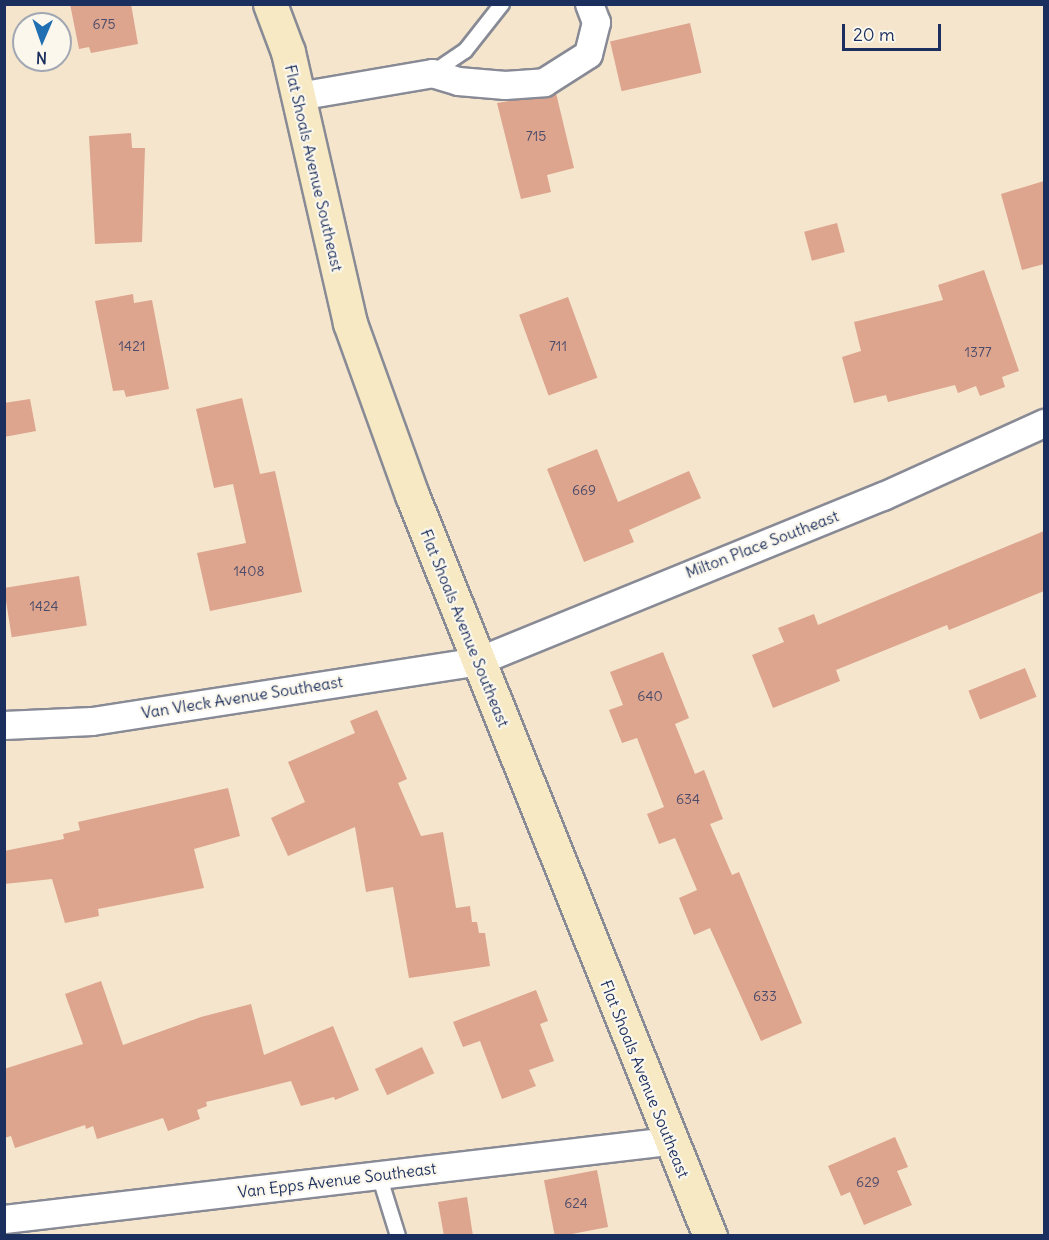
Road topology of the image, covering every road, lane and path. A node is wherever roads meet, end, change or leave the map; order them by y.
1 (270, 4) edge
2 (502, 4) edge
3 (589, 4) edge
4 (432, 73) junction
5 (298, 96) junction
6 (1044, 423) edge
7 (478, 661) junction
8 (4, 725) edge
9 (669, 1141) junction
10 (379, 1175) junction
11 (4, 1219) edge
12 (398, 1236) edge
13 (710, 1236) edge

1 - 5 street, Flat Shoals Avenue Southeast
2 - 4 lane
3 - 4 street
4 - 5 street
5 - 7 street, Flat Shoals Avenue Southeast
6 - 7 street, Milton Place Southeast
7 - 8 street, Van Vleck Avenue Southeast
7 - 9 street, Flat Shoals Avenue Southeast
9 - 10 street, Van Epps Avenue Southeast
9 - 13 street, Flat Shoals Avenue Southeast
10 - 11 street, Van Epps Avenue Southeast
10 - 12 lane

